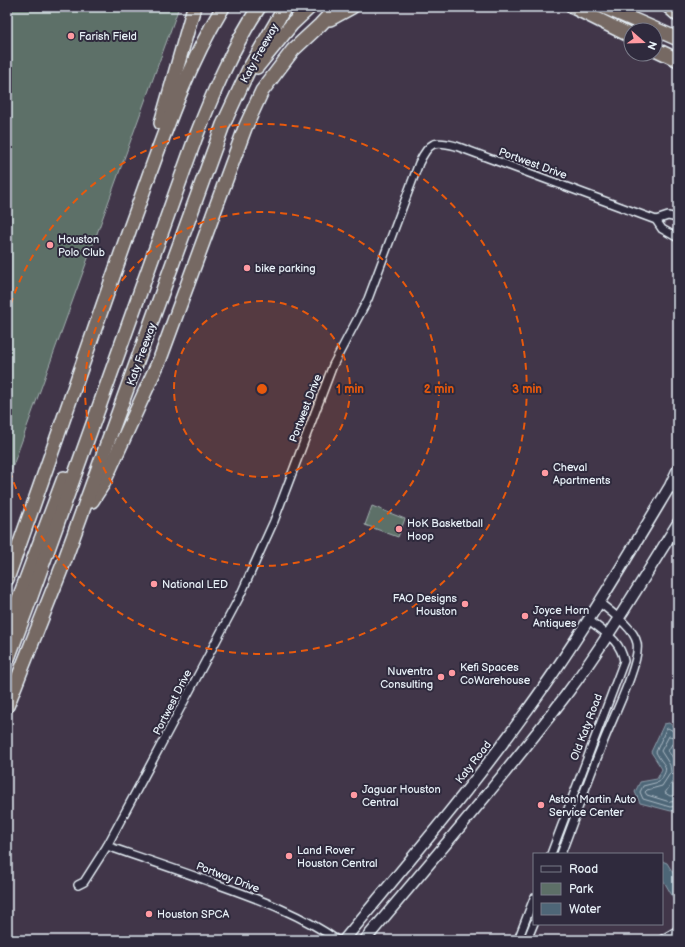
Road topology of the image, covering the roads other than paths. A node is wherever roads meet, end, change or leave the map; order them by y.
1 (194, 7) edge
2 (223, 7) edge
3 (275, 7) edge
4 (285, 7) edge
5 (310, 7) edge
6 (337, 7) edge
7 (352, 7) edge
8 (573, 7) edge
9 (604, 7) edge
10 (669, 7) edge
11 (255, 8) edge
12 (678, 15) edge
13 (320, 25) junction
14 (623, 32) edge
15 (678, 39) edge
16 (663, 52) edge
17 (678, 60) edge
18 (223, 125) junction
19 (678, 218) edge
20 (656, 220) junction
21 (678, 238) edge
22 (118, 264) junction
23 (678, 469) edge
24 (670, 486) junction
25 (678, 492) edge
26 (79, 521) junction
27 (678, 523) edge
28 (7, 579) edge
29 (597, 607) junction
30 (589, 620) junction
31 (614, 627) junction
32 (7, 630) edge
33 (7, 661) edge
34 (7, 706) edge
35 (567, 809) junction
36 (576, 812) junction
37 (107, 846) junction
38 (550, 853) edge
39 (561, 853) edge
40 (78, 885) dead end
41 (533, 901) edge
42 (533, 925) edge
43 (678, 930) edge
44 (336, 940) edge
45 (344, 940) edge
46 (365, 940) edge
47 (518, 940) edge
48 (527, 940) edge
49 (661, 940) edge

1 - 22 highway
2 - 22 highway
3 - 18 highway
4 - 18 highway, Katy Freeway
5 - 18 highway
6 - 13 highway
7 - 13 highway
8 - 14 highway
9 - 15 highway
10 - 12 highway
11 - 32 highway
11 - 33 highway
13 - 26 highway
16 - 17 highway
18 - 26 highway, Katy Freeway
19 - 20 street, Portwest Drive
20 - 21 street, Portwest Drive
20 - 37 street, Portwest Drive
22 - 28 highway
23 - 24 main road
24 - 25 street
24 - 29 main road
26 - 34 highway, Katy Freeway
27 - 31 main road
29 - 30 main road, Katy Road
29 - 31 street, Old Katy Road
30 - 31 street, Old Katy Road
30 - 45 main road, Katy Road
31 - 35 street, Old Katy Road
31 - 36 street, Old Katy Road
31 - 46 main road
35 - 36 street
35 - 38 street, Old Katy Road
36 - 39 street, Old Katy Road
37 - 40 street, Portwest Drive
37 - 44 street, Portway Drive
41 - 47 street
42 - 48 street
43 - 49 street

